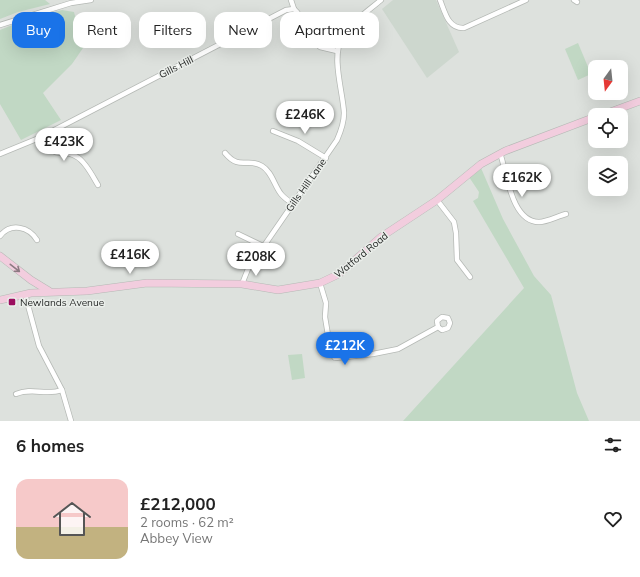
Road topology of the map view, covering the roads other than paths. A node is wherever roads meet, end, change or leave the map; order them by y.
1 (91, 0) edge
2 (291, 0) edge
3 (381, 0) edge
4 (440, 0) edge
5 (526, 0) edge
6 (72, 1) edge
7 (294, 9) junction
8 (0, 25) edge
9 (338, 51) junction
10 (640, 101) edge
11 (621, 108) edge
12 (588, 120) edge
13 (273, 131) dead end
14 (44, 135) junction
15 (225, 153) dead end
16 (500, 153) junction
17 (0, 154) edge
18 (326, 158) junction
19 (98, 185) dead end
20 (437, 200) junction
21 (293, 204) junction
22 (566, 214) dead end
23 (238, 234) dead end
24 (0, 236) edge
25 (37, 240) dead end
26 (263, 246) junction
27 (0, 256) edge
28 (470, 277) dead end
29 (31, 280) junction
30 (320, 283) junction
31 (242, 284) junction
32 (49, 291) junction
33 (28, 293) junction
34 (0, 300) edge
35 (438, 327) dead end
36 (62, 390) junction
37 (16, 394) dead end
38 (71, 421) edge

1 - 6 street
2 - 7 street
3 - 9 street, Gills Hill Lane
4 - 5 street
6 - 8 street
7 - 9 street
7 - 14 street, Gills Hill
9 - 18 street, Gills Hill Lane
10 - 11 main road
12 - 16 main road, Watford Road
13 - 18 street
14 - 17 street, Gills Hill
14 - 19 street
15 - 21 street
16 - 20 main road, Watford Road
16 - 22 street
18 - 21 street, Gills Hill Lane
20 - 28 street
20 - 30 main road, Watford Road
21 - 26 street, Gills Hill Lane
23 - 26 street
24 - 25 street
26 - 31 street, Gills Hill Lane
27 -> 29 main road
29 - 32 main road
29 - 33 main road
30 - 31 main road, Watford Road
30 - 35 street
31 - 32 main road, Watford Road
32 - 33 main road, Watford Road
33 - 34 main road, Watford Road
33 - 36 street
36 - 37 street
36 - 38 street

